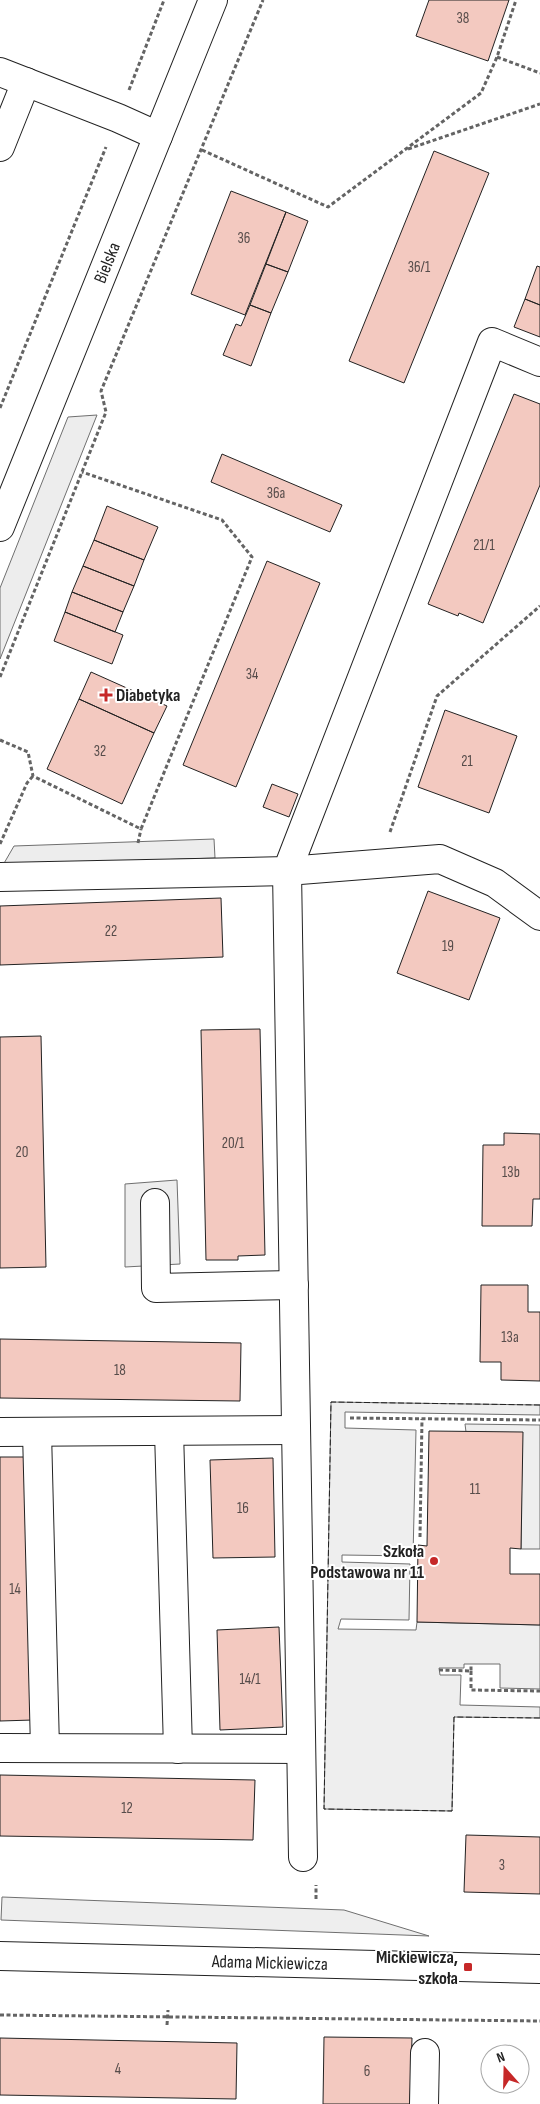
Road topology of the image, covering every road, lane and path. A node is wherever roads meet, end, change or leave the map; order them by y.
1 (164, 0) edge
2 (213, 0) edge
3 (263, 0) edge
4 (516, 0) edge
5 (497, 57) junction
6 (0, 72) edge
7 (540, 73) edge
8 (26, 82) junction
9 (540, 104) edge
10 (118, 118) junction
11 (158, 136) junction
12 (0, 147) edge
13 (202, 150) junction
14 (405, 150) junction
15 (540, 362) edge
16 (0, 408) edge
17 (82, 472) junction
18 (0, 527) edge
19 (540, 606) edge
20 (0, 678) edge
21 (0, 740) edge
22 (33, 776) junction
23 (0, 844) edge
24 (380, 864) junction
25 (287, 871) junction
26 (0, 877) edge
27 (540, 916) edge
28 (155, 1203) dead end
29 (294, 1285) junction
30 (350, 1418) dead end
31 (422, 1419) junction
32 (540, 1420) edge
33 (296, 1430) junction
34 (169, 1431) junction
35 (0, 1432) edge
36 (37, 1432) junction
37 (420, 1538) dead end
38 (471, 1664) dead end
39 (439, 1670) dead end
40 (471, 1671) junction
41 (540, 1691) edge
42 (0, 1748) edge
43 (45, 1748) junction
44 (178, 1749) junction
45 (301, 1749) junction
46 (303, 1857) dead end
47 (0, 1956) edge
48 (540, 1969) edge
49 (168, 2010) dead end
50 (0, 2015) edge
51 (168, 2016) junction
52 (540, 2021) edge
53 (167, 2025) dead end
54 (425, 2053) dead end
55 (424, 2104) edge

1 - 10 path
2 - 11 street, Bielska
3 - 13 path
4 - 5 path
5 - 7 path
5 - 14 path
6 - 8 street
8 - 10 street
8 - 12 street
9 - 14 path
10 - 11 street
10 - 16 path
11 - 18 street, Bielska
13 - 14 path
13 - 17 path
15 - 25 street
17 - 20 path
17 - 22 path
19 - 24 path
21 - 22 path
22 - 23 path
24 - 25 street
24 - 27 street
25 - 26 street
25 - 29 street
28 - 29 street
29 - 33 street
30 - 31 path
31 - 32 path
31 - 37 path
33 - 34 street
33 - 45 street
34 - 36 street
34 - 44 street
35 - 36 street
36 - 43 street
38 - 40 path
39 - 40 path
40 - 41 path
42 - 43 street
43 - 44 street
44 - 45 street
45 - 46 street
47 - 48 street, Adama Mickiewicza
49 - 51 path
50 - 51 path
51 - 52 path
51 - 53 path
54 - 55 street

